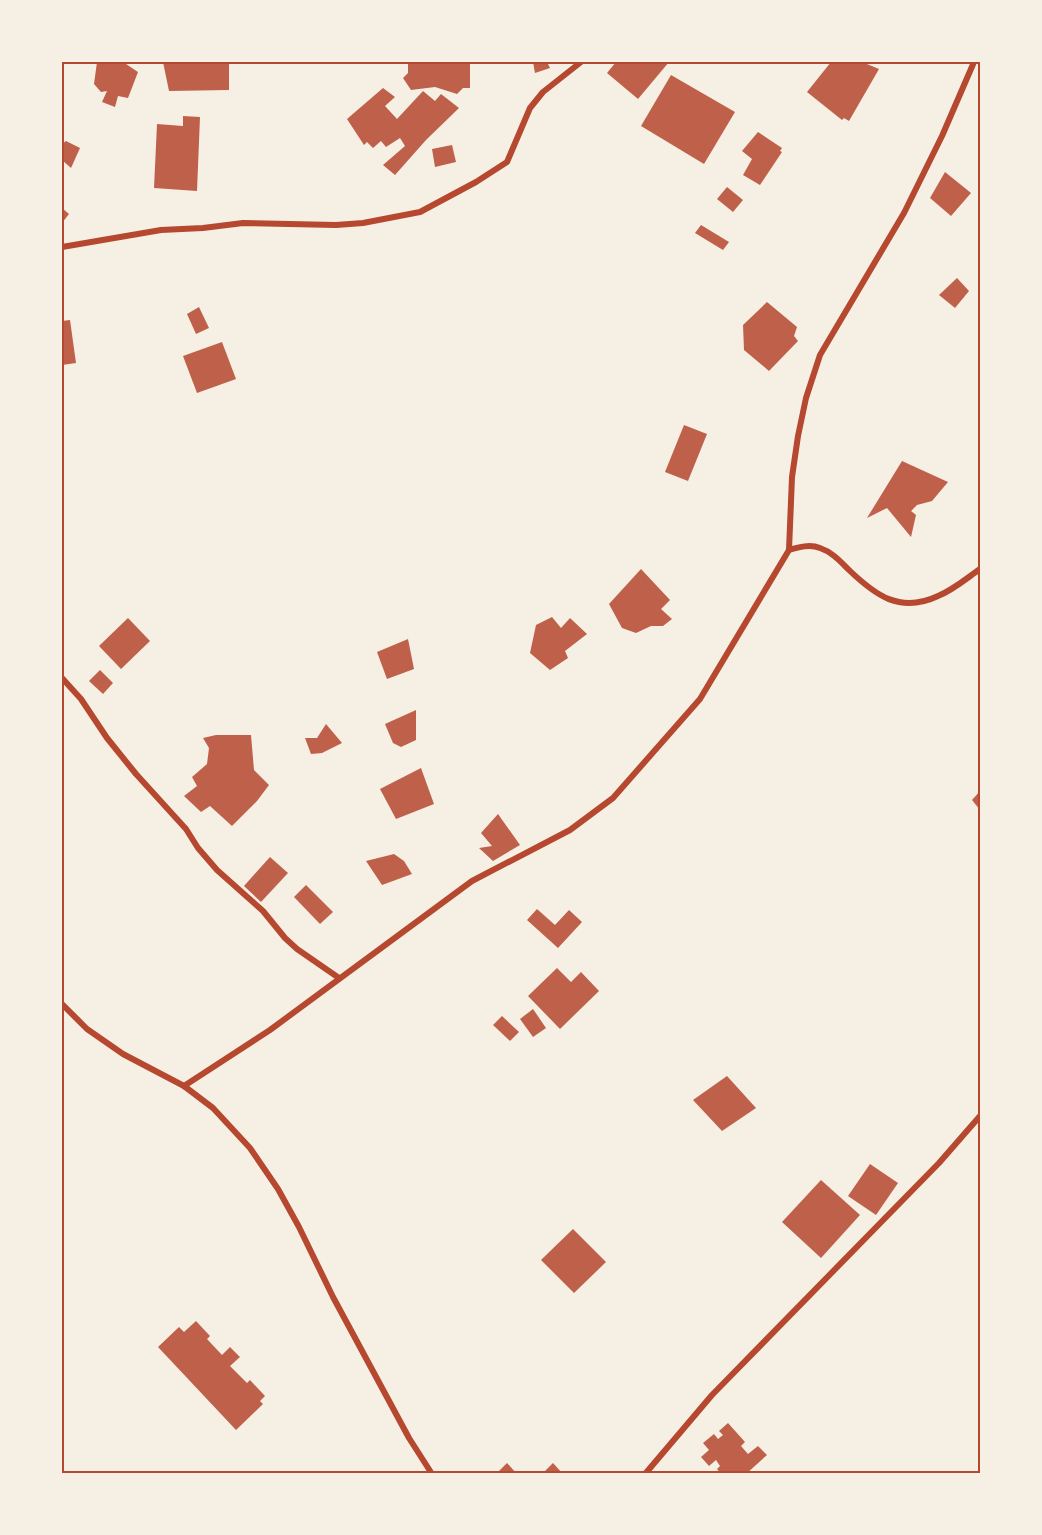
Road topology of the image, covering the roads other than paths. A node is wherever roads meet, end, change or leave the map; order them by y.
1 (581, 62) edge
2 (974, 62) edge
3 (62, 247) edge
4 (789, 550) junction
5 (981, 569) edge
6 (62, 678) edge
7 (339, 978) junction
8 (62, 1004) edge
9 (183, 1086) junction
10 (981, 1116) edge
11 (432, 1473) edge
12 (645, 1473) edge

1 - 3 street
2 - 4 street
4 - 5 street
4 - 7 street
6 - 7 street
7 - 9 street
8 - 9 street
9 - 11 street
10 - 12 street

